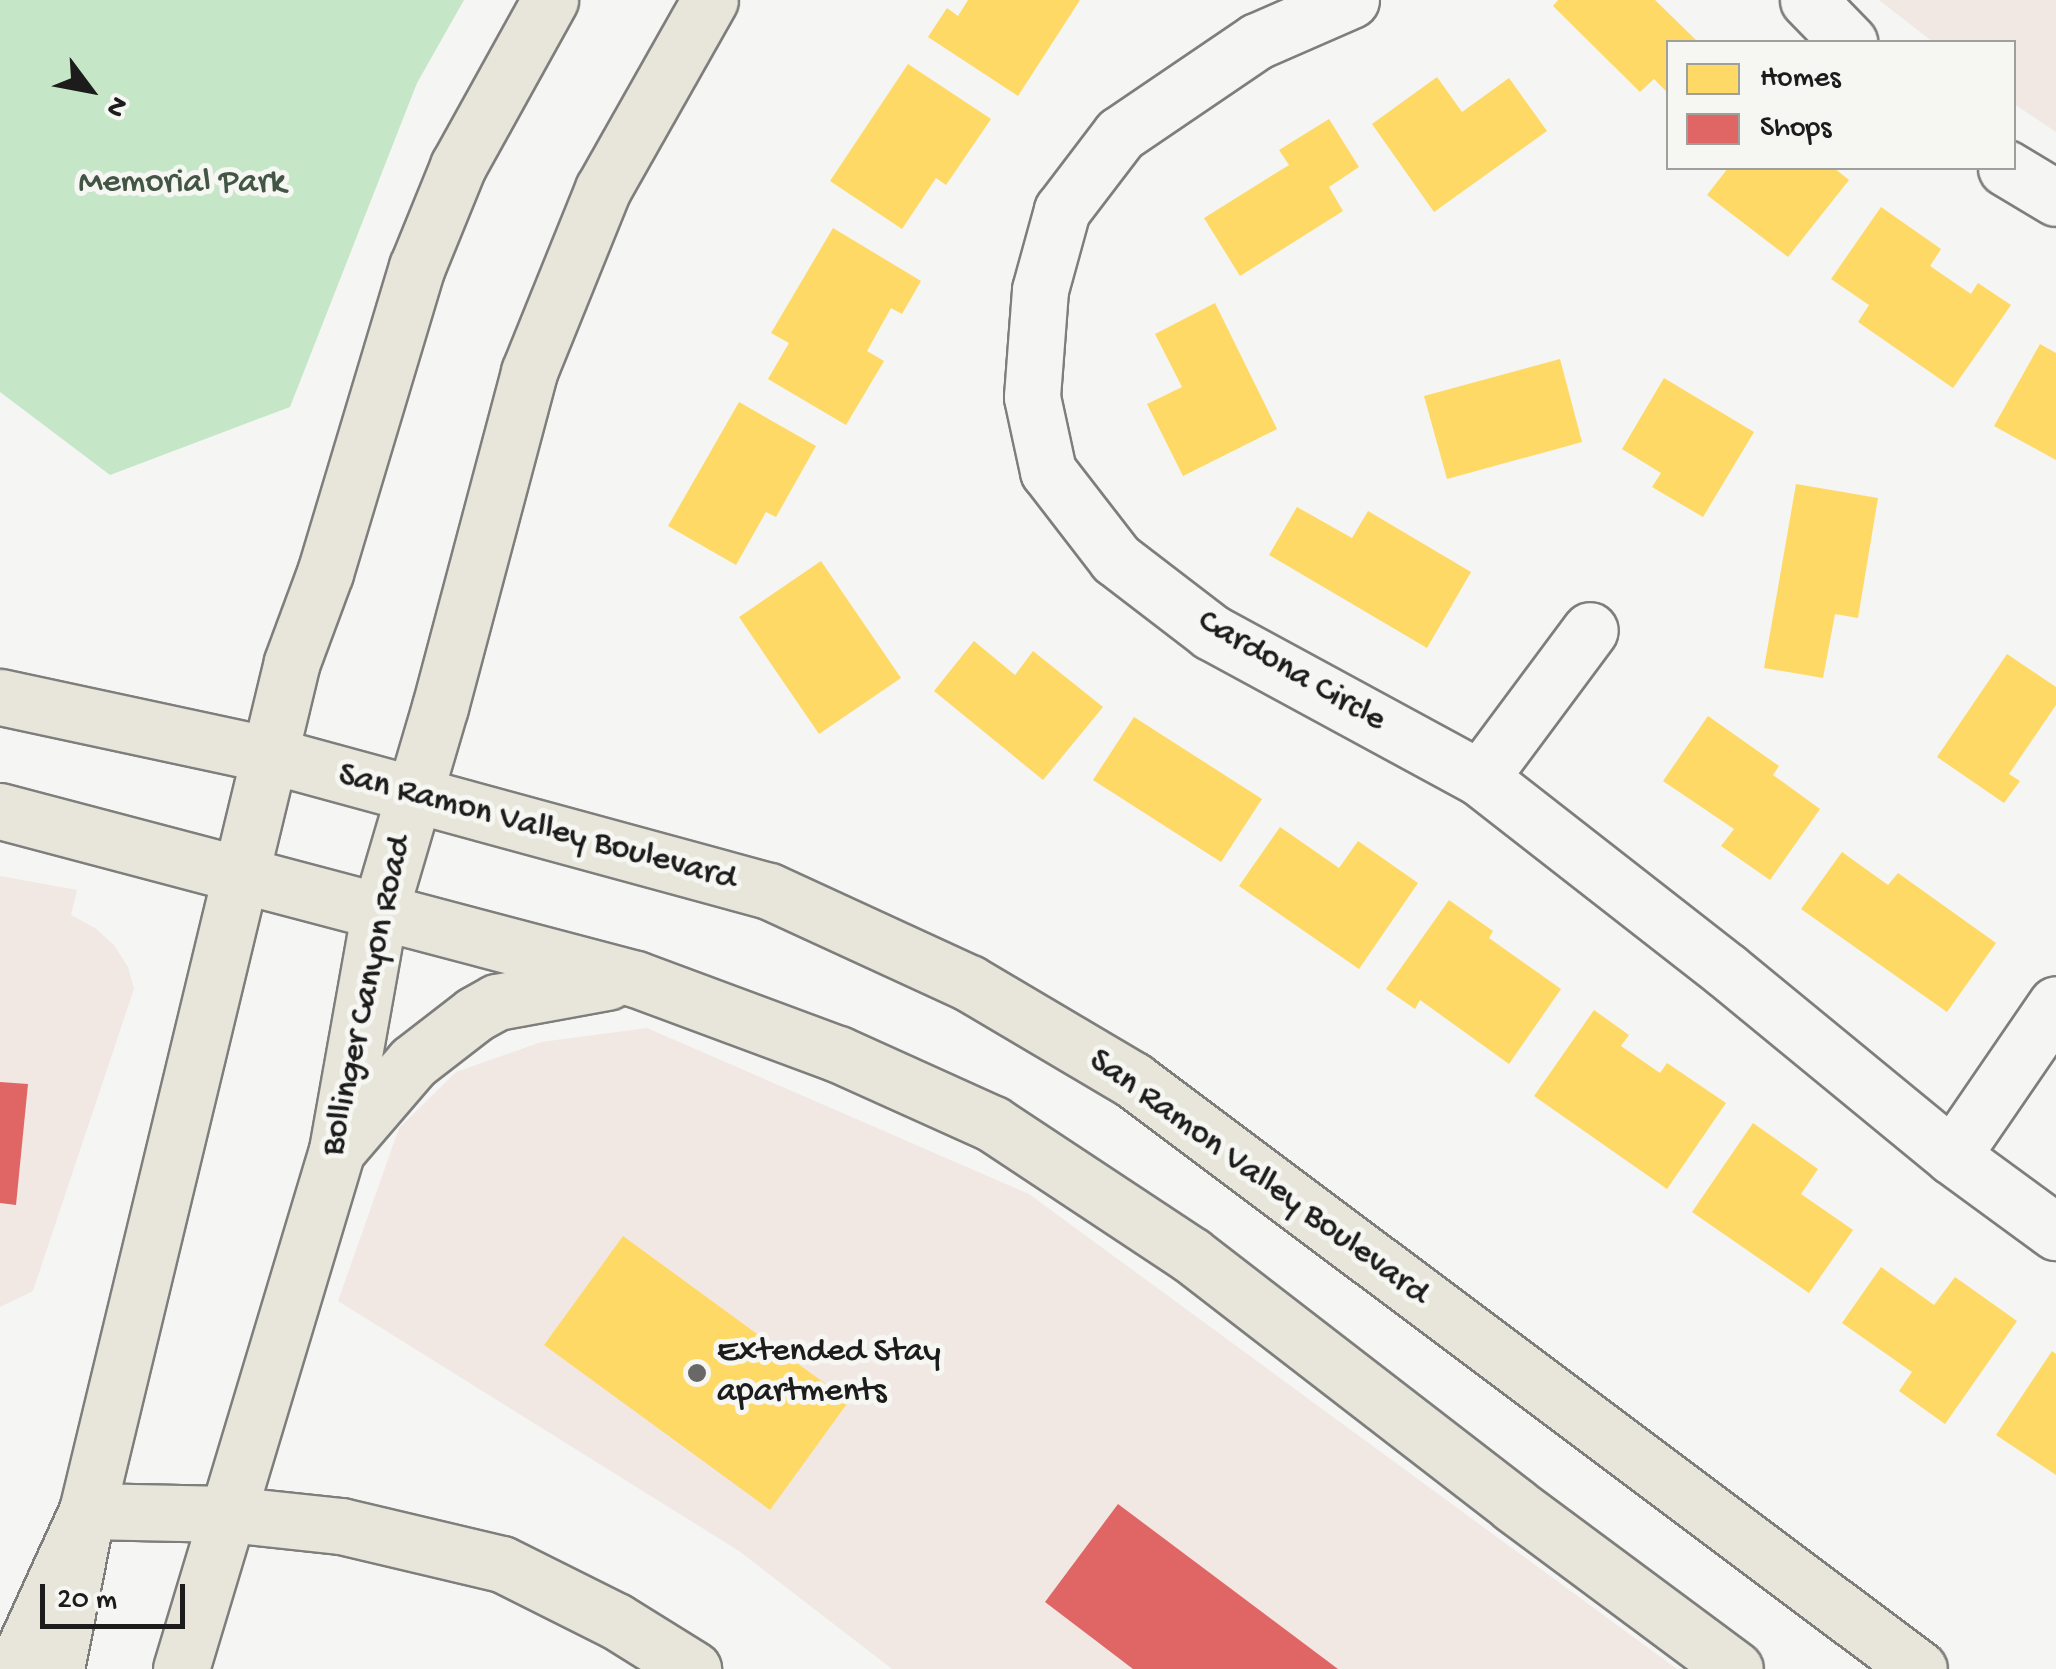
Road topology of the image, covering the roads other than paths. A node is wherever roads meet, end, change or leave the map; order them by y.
1 (550, 0) edge
2 (710, 0) edge
3 (1352, 0) edge
4 (1808, 0) edge
5 (1847, 40) edge
6 (2009, 170) edge
7 (2056, 198) edge
8 (1590, 630) dead end
9 (0, 696) edge
10 (270, 755) junction
11 (1480, 778) junction
12 (413, 795) junction
13 (0, 810) edge
14 (240, 874) junction
15 (379, 914) junction
16 (636, 979) junction
17 (2056, 1004) edge
18 (336, 1150) junction
19 (1952, 1156) junction
20 (2056, 1232) edge
21 (87, 1512) junction
22 (228, 1514) junction
23 (14, 1669) edge
24 (56, 1669) edge
25 (181, 1669) edge
26 (694, 1669) edge
27 (1734, 1669) edge
28 (1919, 1669) edge

1 - 10 main road
2 - 12 main road, Bollinger Canyon Road
3 - 11 street, Cardona Circle
4 - 5 street
6 - 7 street
8 - 11 street
9 - 10 main road, San Ramon Valley Boulevard
10 - 12 main road, San Ramon Valley Boulevard
10 - 14 main road
11 - 19 street, Cardona Circle
12 - 15 main road, Bollinger Canyon Road
12 - 28 main road, San Ramon Valley Boulevard
13 - 14 main road
14 - 15 main road
14 - 21 main road
15 - 16 main road
15 - 18 main road, Bollinger Canyon Road
16 - 18 main road
16 - 27 main road
17 - 19 street
18 - 22 main road, Bollinger Canyon Road
19 - 20 street, Cardona Circle
21 - 22 main road
21 - 23 main road
21 - 24 main road
22 - 25 main road, Bollinger Canyon Road
22 - 26 main road

